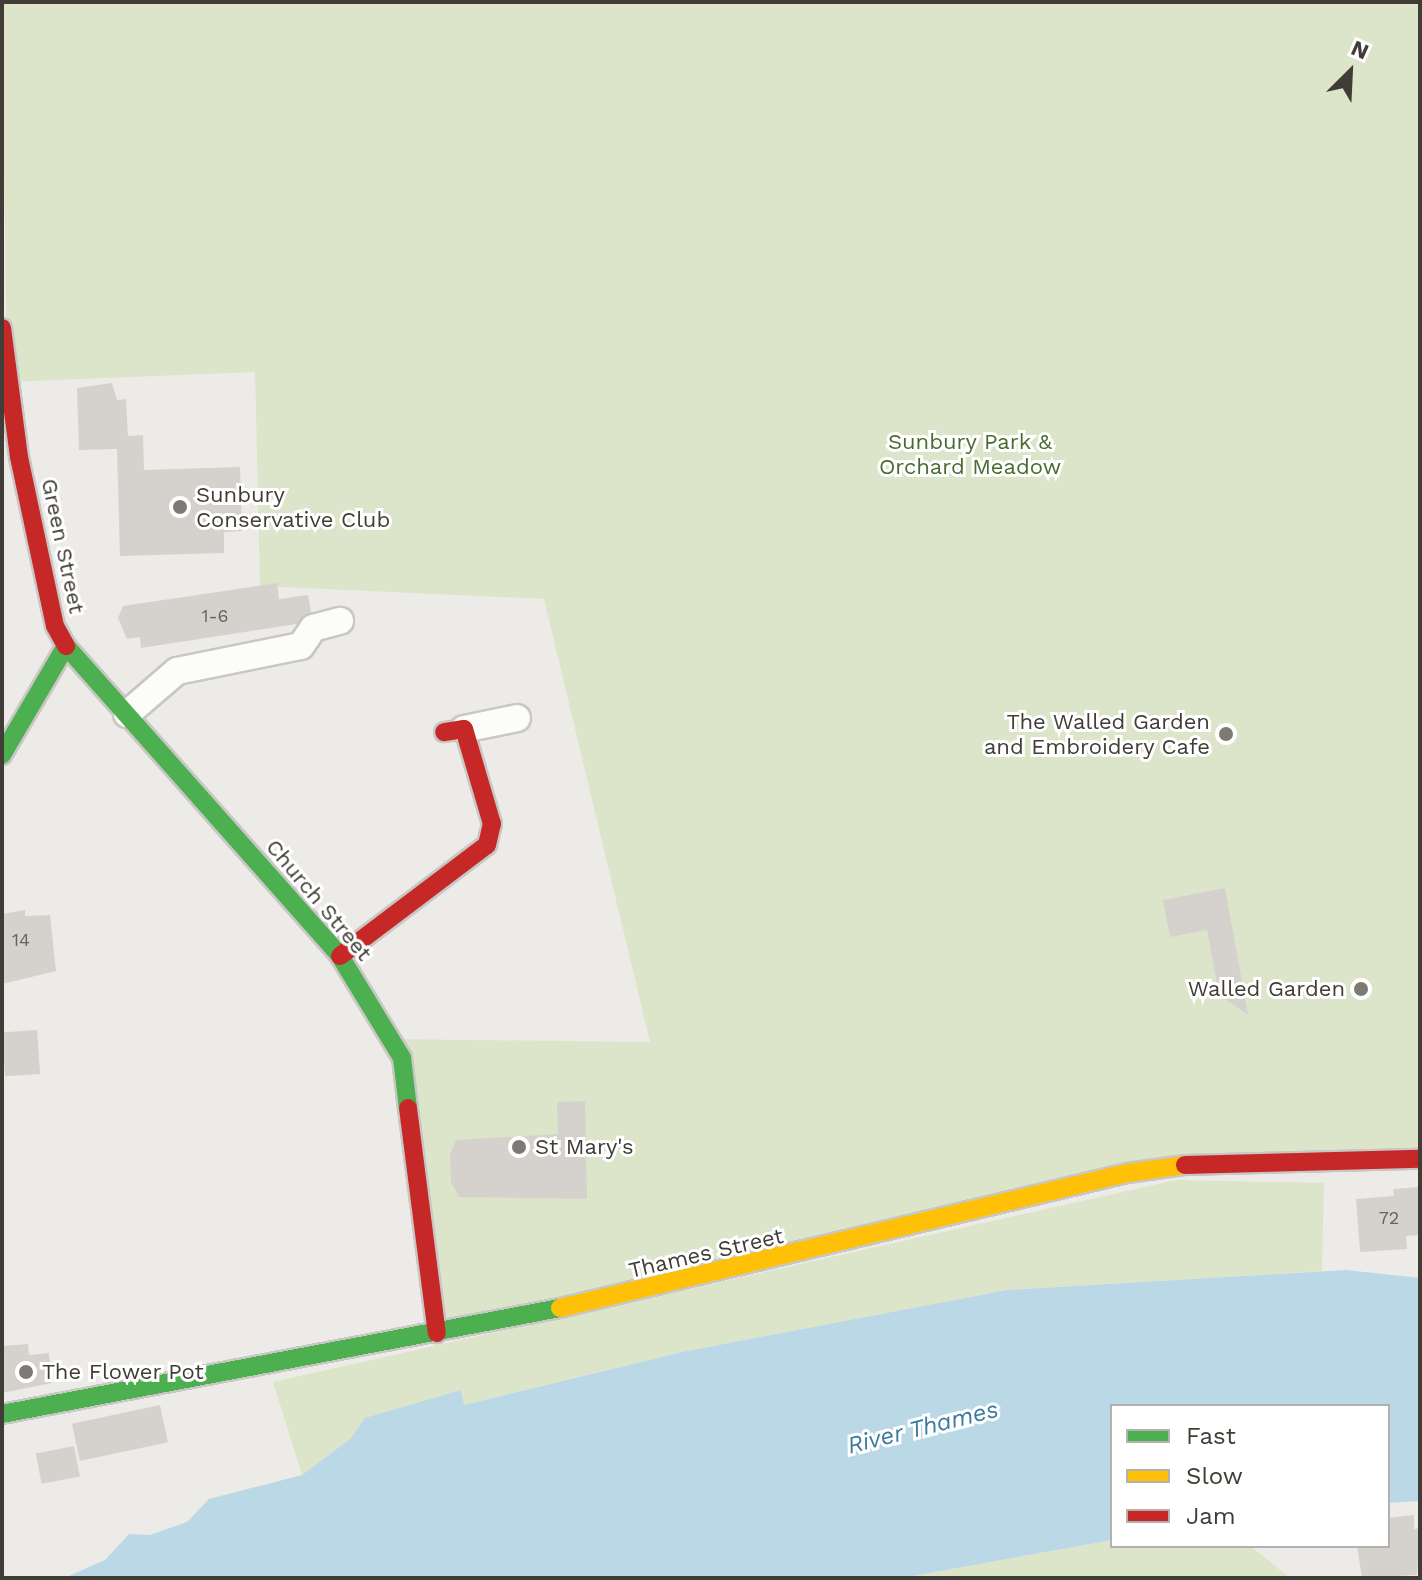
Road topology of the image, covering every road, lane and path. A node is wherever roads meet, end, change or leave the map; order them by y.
1 (2, 328) edge
2 (340, 621) dead end
3 (66, 646) junction
4 (127, 714) junction
5 (517, 718) dead end
6 (454, 730) joint
7 (2, 755) edge
8 (340, 956) junction
9 (1420, 1159) edge
10 (437, 1333) junction
11 (2, 1414) edge

1 - 3 street, Green Street
2 - 4 street
3 - 4 street, Church Street
3 - 7 street, Green Street
4 - 8 street, Church Street
5 - 6 street
6 - 8 street
8 - 10 street, Church Street
9 - 10 street, Thames Street
10 - 11 street, Thames Street

